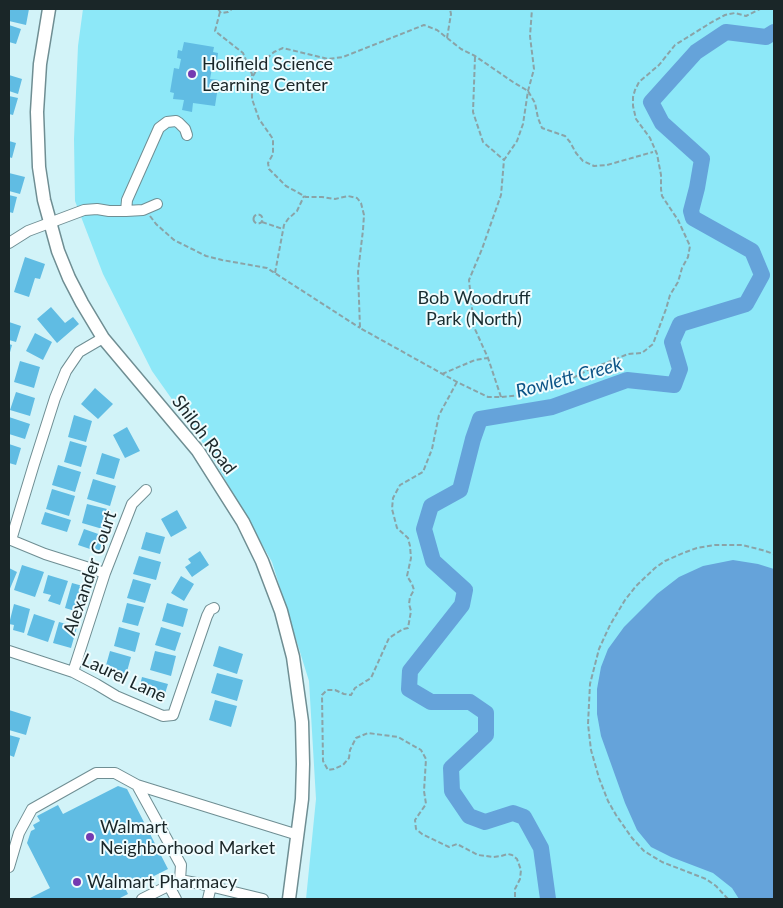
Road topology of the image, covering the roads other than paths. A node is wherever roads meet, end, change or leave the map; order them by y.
1 (49, 9) edge
2 (188, 135) dead end
3 (157, 204) dead end
4 (126, 211) junction
5 (50, 224) junction
6 (10, 240) edge
7 (103, 338) junction
8 (146, 490) dead end
9 (105, 573) junction
10 (214, 608) dead end
11 (9, 651) edge
12 (74, 672) junction
13 (136, 785) junction
14 (298, 835) junction
15 (9, 867) edge
16 (180, 880) junction
17 (169, 886) junction
18 (211, 886) junction
19 (249, 898) edge
20 (146, 899) edge
21 (176, 899) edge
22 (208, 899) edge
23 (263, 899) edge
24 (290, 899) edge

1 - 5 main road, Shiloh Road
2 - 4 street
3 - 4 street
4 - 5 street
5 - 6 street
5 - 7 main road, Shiloh Road
7 - 9 street
7 - 14 main road, Shiloh Road
8 - 9 street, Alexander Court
9 - 12 street, Alexander Court
10 - 12 street, Laurel Lane
11 - 12 street, Laurel Lane
13 - 14 street
13 - 15 street
13 - 16 street
14 - 24 main road, Shiloh Road
16 - 17 street
16 - 18 street
17 - 20 street
17 - 21 street
18 - 19 street
18 - 22 street
19 - 23 street

